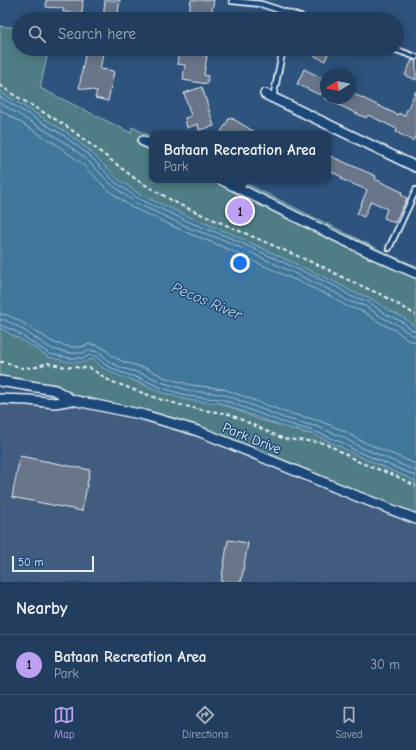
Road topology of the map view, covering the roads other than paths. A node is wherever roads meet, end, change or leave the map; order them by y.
1 (232, 0) edge
2 (278, 12) edge
3 (404, 53) edge
4 (281, 56) edge
5 (416, 57) edge
6 (269, 96) joint
7 (416, 167) edge
8 (228, 183) edge
9 (416, 190) edge
10 (389, 248) dead end
11 (416, 273) edge
12 (0, 381) edge
13 (0, 399) edge
14 (72, 400) junction
15 (416, 519) edge

1 - 2 lane
3 - 5 lane
4 - 6 lane
6 - 7 street
8 - 11 street
9 - 10 lane
12 - 14 street, Park Drive
13 - 14 street, Park Drive
14 - 15 street, Park Drive

